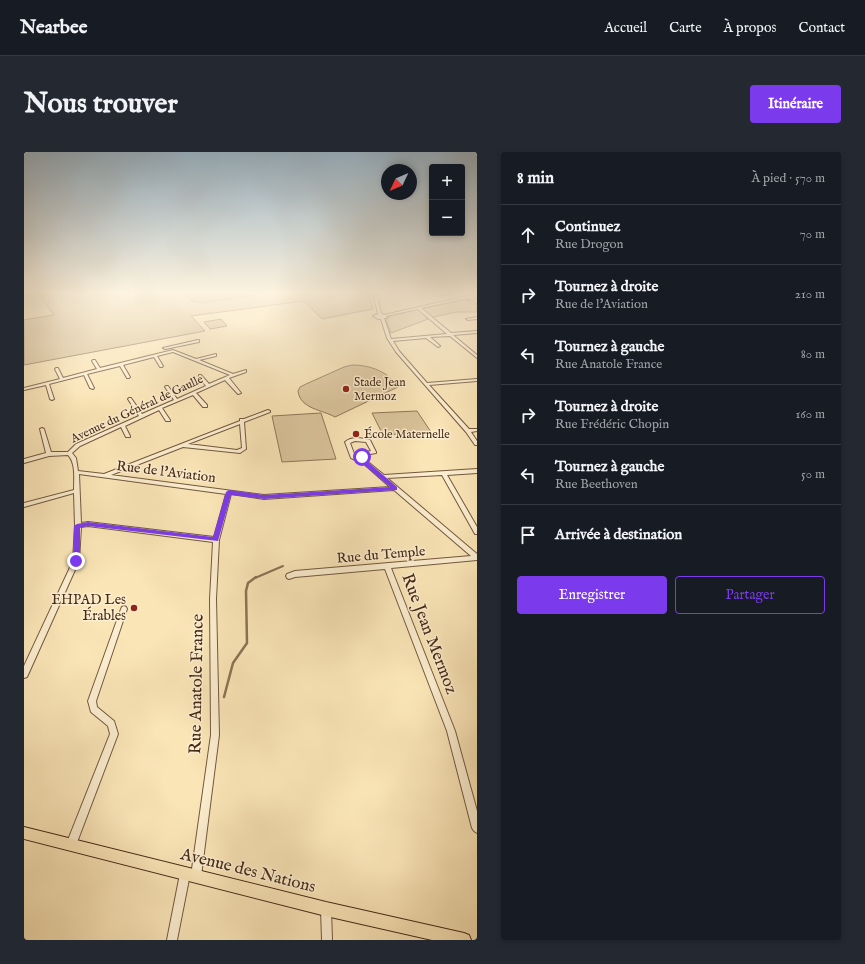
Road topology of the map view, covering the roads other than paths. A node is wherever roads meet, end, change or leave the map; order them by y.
1 (386, 329) edge
2 (444, 329) edge
3 (477, 332) edge
4 (450, 334) junction
5 (427, 337) junction
6 (390, 340) junction
7 (198, 341) dead end
8 (160, 346) dead end
9 (438, 346) dead end
10 (165, 348) junction
11 (173, 351) junction
12 (130, 355) dead end
13 (155, 356) junction
14 (214, 356) dead end
15 (477, 357) edge
16 (195, 360) junction
17 (94, 361) dead end
18 (135, 361) junction
19 (121, 364) junction
20 (162, 366) dead end
21 (57, 369) dead end
22 (99, 370) junction
23 (245, 371) dead end
24 (85, 373) junction
25 (233, 375) junction
26 (200, 376) dead end
27 (128, 377) dead end
28 (226, 378) junction
29 (62, 379) junction
30 (477, 380) edge
31 (47, 383) junction
32 (427, 384) junction
33 (209, 386) junction
34 (167, 387) dead end
35 (92, 388) dead end
36 (24, 389) edge
37 (194, 393) junction
38 (239, 393) dead end
39 (52, 399) dead end
40 (130, 399) dead end
41 (176, 401) junction
42 (205, 406) dead end
43 (160, 408) junction
44 (268, 411) dead end
45 (141, 416) junction
46 (168, 420) dead end
47 (242, 420) junction
48 (122, 425) junction
49 (42, 429) dead end
50 (477, 430) edge
51 (468, 431) junction
52 (128, 436) dead end
53 (477, 444) edge
54 (181, 445) junction
55 (69, 453) junction
56 (49, 454) junction
57 (24, 461) edge
58 (366, 463) junction
59 (477, 471) edge
60 (76, 472) junction
61 (444, 473) junction
62 (103, 476) junction
63 (383, 477) junction
64 (395, 488) junction
65 (76, 491) junction
66 (229, 492) junction
67 (24, 505) edge
68 (77, 526) junction
69 (477, 532) edge
70 (216, 540) junction
71 (477, 558) edge
72 (387, 567) junction
73 (289, 576) dead end
74 (124, 609) dead end
75 (24, 674) edge
76 (477, 828) edge
77 (24, 833) edge
78 (71, 844) junction
79 (191, 875) junction
80 (326, 909) junction
81 (172, 940) edge
82 (327, 940) edge
83 (464, 940) edge

1 - 6 street
2 - 4 street
3 - 4 street
4 - 5 street
4 - 15 street
5 - 6 street
5 - 9 street
6 - 32 street
7 - 10 street
8 - 10 street, Avenue du Général de Gaulle
10 - 11 street, Avenue du Général de Gaulle
11 - 13 street
11 - 16 street, Avenue du Général de Gaulle
12 - 18 street
13 - 18 street
13 - 20 street
14 - 16 street
16 - 25 street, Avenue du Général de Gaulle
17 - 22 street
18 - 19 street
19 - 22 street
19 - 27 street
21 - 29 street
22 - 24 street
23 - 25 street, Avenue du Général de Gaulle
24 - 29 street
24 - 35 street
25 - 28 street, Avenue du Général de Gaulle
26 - 33 street
28 - 33 street, Avenue du Général de Gaulle
28 - 38 street
29 - 31 street
30 - 32 street
31 - 36 street
31 - 39 street
32 - 51 street
33 - 37 street, Avenue du Général de Gaulle
34 - 41 street
37 - 41 street, Avenue du Général de Gaulle
37 - 42 street
40 - 45 street
41 - 43 street, Avenue du Général de Gaulle
43 - 45 street, Avenue du Général de Gaulle
43 - 46 street
44 - 47 street
45 - 48 street, Avenue du Général de Gaulle
47 - 54 street
47 - 54 street
48 - 52 street
48 - 55 street, Avenue du Général de Gaulle
49 - 56 street
50 - 51 street
51 - 53 street
54 - 62 street
55 - 56 street, Avenue du Général de Gaulle
55 - 60 street
56 - 57 street, Avenue du Général de Gaulle
58 - 58 street
58 - 63 street
59 - 61 street
60 - 62 street, Rue de l'Aviation
60 - 65 street
61 - 63 street
61 - 69 street
62 - 66 street, Rue de l'Aviation
63 - 64 street
64 - 66 street, Rue de l'Aviation
64 - 71 street
65 - 67 street
65 - 68 street
66 - 70 street, Rue Anatole France
68 - 70 street
68 - 75 street
70 - 79 street, Rue Anatole France
71 - 72 street, Rue du Temple
72 - 73 street, Rue du Temple
72 - 76 street, Rue Jean Mermoz
74 - 78 street
77 - 78 main road, Avenue des Nations
78 - 79 main road, Avenue des Nations
79 - 80 main road, Avenue des Nations
79 - 81 street, Rue Anatole France
80 - 82 street
80 - 83 main road, Avenue des Nations

